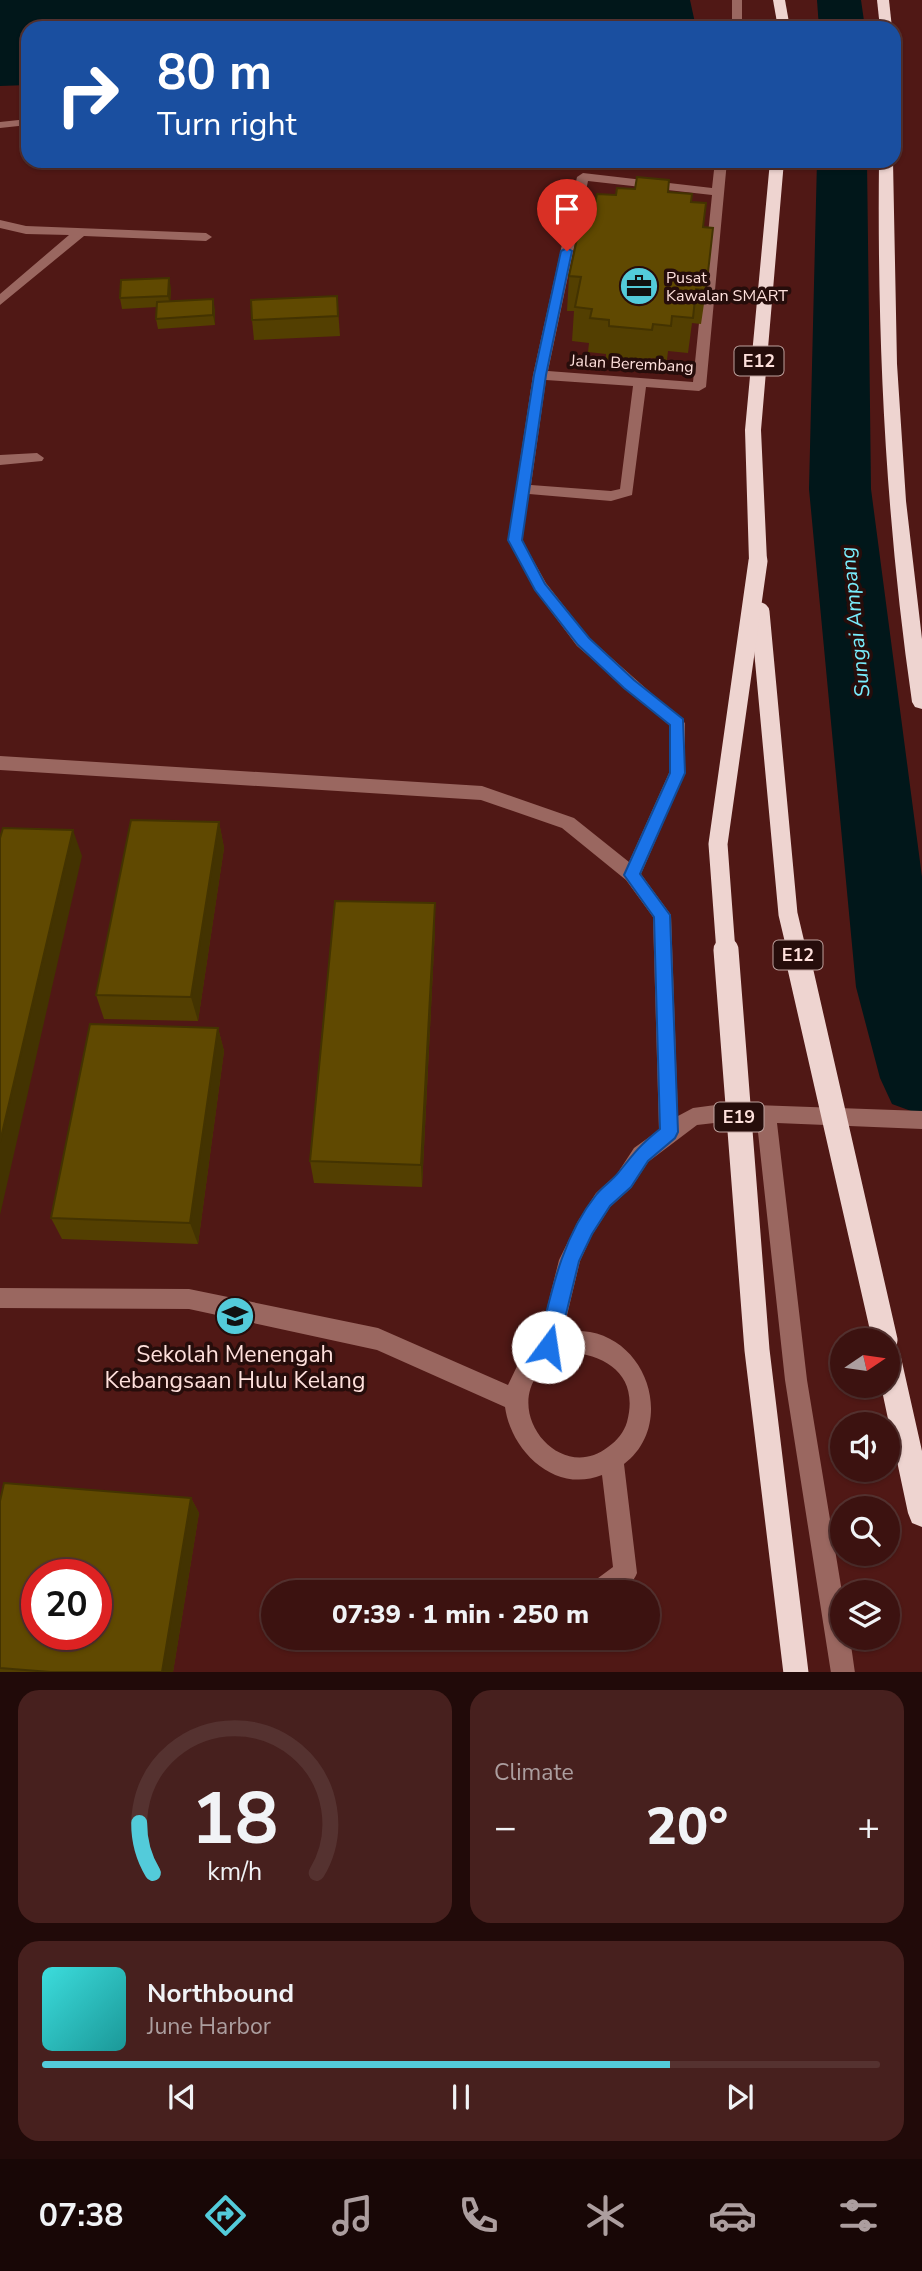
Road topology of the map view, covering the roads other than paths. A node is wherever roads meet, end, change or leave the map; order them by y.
1 (737, 0) edge
2 (779, 0) edge
3 (883, 0) edge
4 (737, 21) edge
5 (783, 21) edge
6 (885, 21) edge
7 (21, 123) edge
8 (0, 125) edge
9 (720, 168) edge
10 (776, 168) edge
11 (886, 168) edge
12 (718, 192) junction
13 (0, 224) edge
14 (81, 232) junction
15 (206, 237) dead end
16 (0, 301) edge
17 (540, 375) junction
18 (640, 382) junction
19 (37, 458) dead end
20 (0, 460) edge
21 (523, 489) junction
22 (758, 561) junction
23 (922, 702) edge
24 (0, 763) edge
25 (632, 875) junction
26 (766, 1114) junction
27 (922, 1120) edge
28 (669, 1132) junction
29 (0, 1298) edge
30 (882, 1328) edge
31 (548, 1347) junction
32 (897, 1398) edge
33 (516, 1400) junction
34 (612, 1461) junction
35 (922, 1513) edge
36 (615, 1580) edge
37 (796, 1672) edge
38 (843, 1672) edge

1 - 4 street
2 - 5 highway
3 - 6 highway
7 - 8 street
9 - 12 street, Jalan Berembang
10 - 22 highway, E12
11 - 23 highway
12 - 17 street, Jalan Berembang
12 - 18 street, Jalan Berembang
13 - 14 street
14 - 15 street
14 - 16 street
17 - 18 street, Jalan Berembang
17 - 21 street
18 - 21 street
19 - 20 street
21 - 25 street
22 - 30 highway, E12, bridge
22 - 37 highway, E19, bridge
24 - 25 street
25 - 28 street
26 - 27 street
26 - 28 street
26 - 38 street
28 - 31 street
29 - 33 street
31 - 33 street
31 - 34 street
32 - 35 highway
33 - 34 street
34 - 36 street

